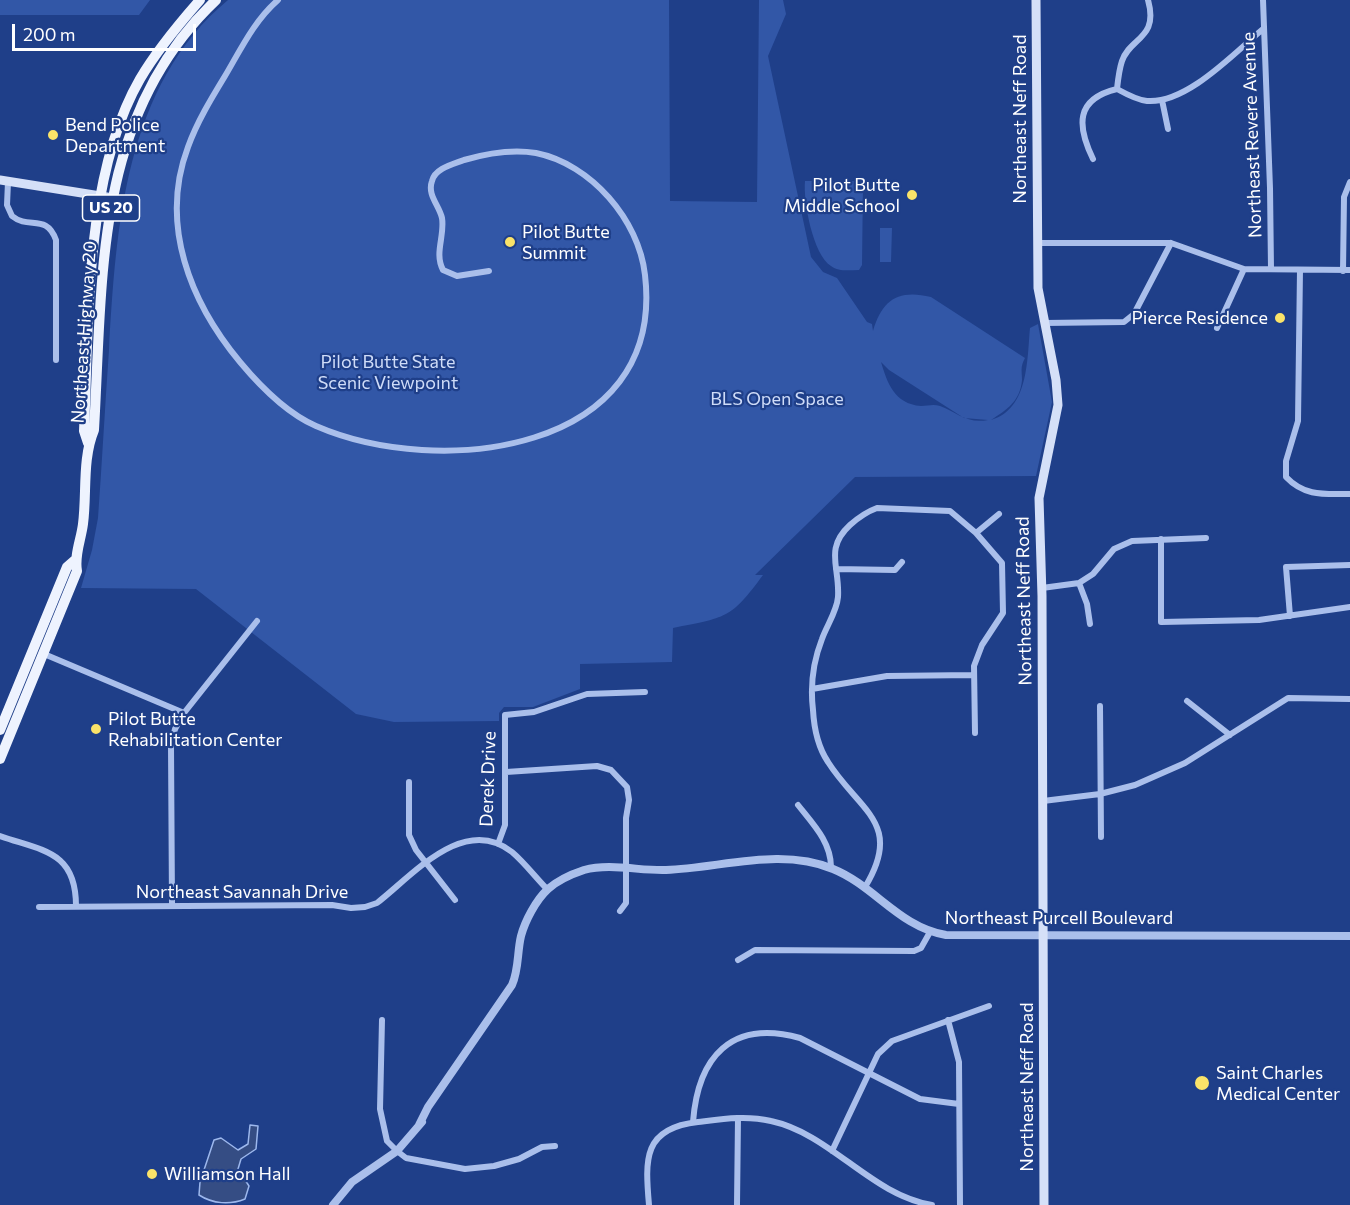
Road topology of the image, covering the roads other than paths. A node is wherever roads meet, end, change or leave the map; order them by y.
1 (200, 0) edge
2 (216, 0) edge
3 (278, 0) edge
4 (1036, 0) edge
5 (1148, 0) edge
6 (1263, 0) edge
7 (1263, 29) junction
8 (1117, 89) junction
9 (1162, 100) junction
10 (1168, 129) dead end
11 (1093, 159) dead end
12 (2, 182) edge
13 (1350, 182) edge
14 (101, 196) junction
15 (113, 198) junction
16 (1037, 243) junction
17 (1171, 243) junction
18 (1244, 269) junction
19 (1270, 270) junction
20 (1300, 270) junction
21 (1347, 270) edge
22 (489, 271) dead end
23 (1044, 323) junction
24 (1217, 328) dead end
25 (56, 360) dead end
26 (88, 443) junction
27 (1350, 494) edge
28 (999, 514) dead end
29 (976, 533) junction
30 (1206, 538) dead end
31 (1161, 539) junction
32 (75, 560) junction
33 (902, 562) dead end
34 (1350, 565) edge
35 (836, 569) junction
36 (1079, 583) junction
37 (1042, 588) junction
38 (1350, 607) edge
39 (1290, 616) junction
40 (257, 621) dead end
41 (1090, 624) dead end
42 (44, 654) junction
43 (973, 675) junction
44 (812, 689) junction
45 (645, 692) dead end
46 (1350, 699) edge
47 (1186, 701) dead end
48 (1100, 706) dead end
49 (184, 713) junction
50 (0, 730) edge
51 (975, 733) dead end
52 (1230, 735) junction
53 (0, 759) edge
54 (506, 772) junction
55 (409, 782) dead end
56 (1100, 794) junction
57 (1043, 801) junction
58 (798, 805) dead end
59 (0, 837) edge
60 (1101, 837) dead end
61 (498, 844) junction
62 (427, 864) junction
63 (831, 867) junction
64 (626, 868) junction
65 (865, 887) junction
66 (548, 890) junction
67 (455, 900) dead end
68 (76, 906) junction
69 (172, 906) junction
70 (39, 907) dead end
71 (620, 911) dead end
72 (930, 932) junction
73 (1043, 934) junction
74 (1350, 936) edge
75 (738, 960) dead end
76 (989, 1006) dead end
77 (382, 1020) dead end
78 (948, 1020) junction
79 (869, 1073) junction
80 (959, 1104) junction
81 (738, 1118) junction
82 (693, 1122) junction
83 (555, 1146) dead end
84 (397, 1151) junction
85 (832, 1151) junction
86 (923, 1204) edge
87 (333, 1205) edge
88 (649, 1205) edge
89 (737, 1205) edge
90 (933, 1205) edge
91 (960, 1205) edge
92 (1044, 1205) edge

1 - 14 main road, Northeast Highway 20 / US 20
2 - 15 main road, Northeast Highway 20 / US 20
3 - 22 street
4 - 16 main road, Northeast Neff Road
5 - 8 street
6 - 7 street, Northeast Revere Avenue
7 - 9 street
7 - 19 street, Northeast Revere Avenue
8 - 9 street
8 - 11 street
9 - 10 street
12 - 14 main road
12 - 25 street
13 - 21 street
14 - 15 main road
14 - 26 main road, Northeast Highway 20 / US 20
15 - 26 main road, Northeast Highway 20 / US 20
16 - 17 street
16 - 23 main road, Northeast Neff Road
17 - 18 street
17 - 23 street
18 - 19 street
18 - 24 street
19 - 20 street
20 - 21 street
20 - 27 street
23 - 37 main road, Northeast Neff Road
26 - 32 main road, Northeast Highway 20 / US 20
28 - 29 street
29 - 35 street
29 - 43 street
30 - 31 street
31 - 36 street
31 - 39 street
32 - 42 main road, Northeast Highway 20 / US 20
32 - 50 main road, Northeast Highway 20 / US 20
33 - 35 street
34 - 39 street
35 - 44 street
36 - 37 street
36 - 41 street
37 - 57 main road, Northeast Neff Road
38 - 39 street
40 - 49 street
42 - 49 street
42 - 53 main road, Northeast Highway 20 / US 20
43 - 44 street
43 - 51 street
44 - 65 street
45 - 54 street, Derek Drive
46 - 52 street
47 - 52 street
48 - 56 street
49 - 69 street
52 - 56 street
54 - 61 street, Derek Drive
54 - 64 street
55 - 62 street
56 - 57 street
56 - 60 street
57 - 73 main road, Northeast Neff Road
58 - 63 street
59 - 68 street
61 - 62 street, Northeast Savannah Drive
61 - 66 street
62 - 67 street
62 - 69 street, Northeast Savannah Drive
63 - 64 street, Northeast Purcell Boulevard
63 - 65 street, Northeast Purcell Boulevard
64 - 66 street, Northeast Purcell Boulevard
64 - 71 street
65 - 72 street, Northeast Purcell Boulevard
66 - 84 street, Northeast Purcell Boulevard
68 - 69 street, Northeast Savannah Drive
68 - 70 street, Northeast Savannah Drive
72 - 73 street, Northeast Purcell Boulevard
72 - 75 street
73 - 74 street, Northeast Purcell Boulevard
73 - 92 main road, Northeast Neff Road
76 - 78 street
77 - 84 street
78 - 79 street
78 - 80 street
79 - 80 street
79 - 82 street
79 - 85 street
80 - 91 street
81 - 82 street
81 - 85 street
81 - 89 street
82 - 88 street
83 - 84 street
84 - 87 street, Northeast Purcell Boulevard
85 - 86 street
86 - 90 street

